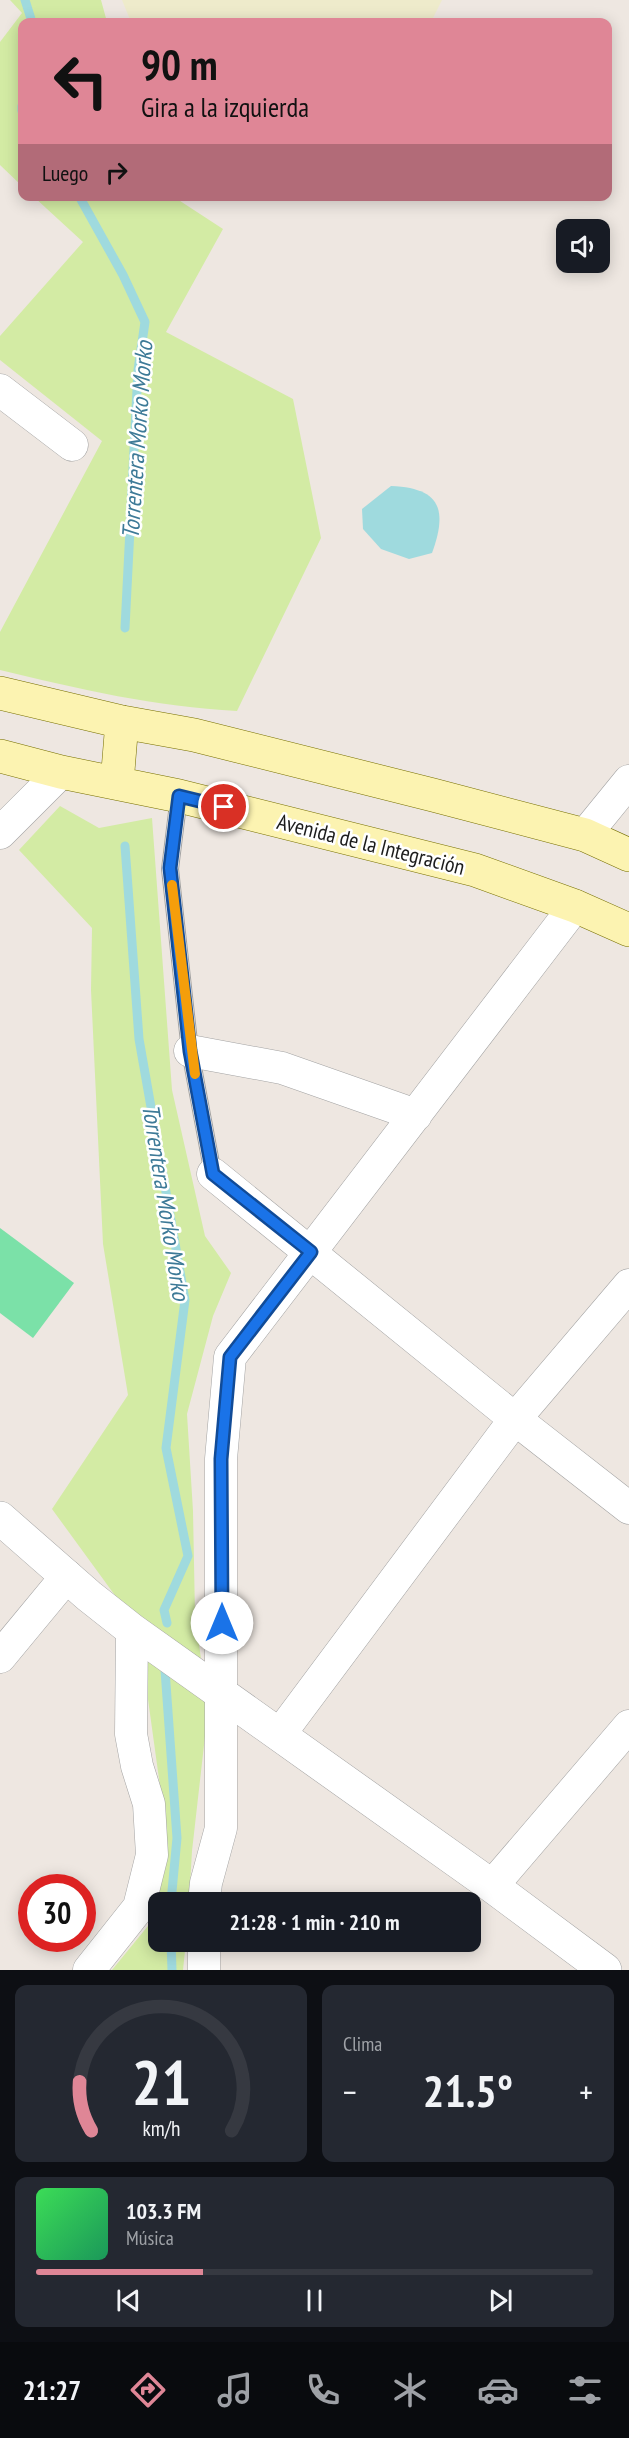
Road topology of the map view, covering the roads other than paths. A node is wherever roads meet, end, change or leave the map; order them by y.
1 (0, 390) edge
2 (72, 445) dead end
3 (0, 693) edge
4 (122, 722) junction
5 (0, 756) edge
6 (61, 772) junction
7 (629, 781) edge
8 (117, 783) junction
9 (179, 796) junction
10 (0, 833) edge
11 (585, 835) junction
12 (629, 855) edge
13 (576, 906) junction
14 (629, 930) edge
15 (190, 1051) junction
16 (416, 1115) junction
17 (213, 1174) joint
18 (311, 1252) junction
19 (629, 1285) edge
20 (515, 1419) junction
21 (629, 1508) edge
22 (0, 1518) edge
23 (67, 1576) junction
24 (132, 1630) junction
25 (0, 1657) edge
26 (223, 1694) junction
27 (629, 1726) edge
28 (280, 1734) junction
29 (492, 1886) junction
30 (205, 1892) edge
31 (204, 1952) edge
32 (89, 1970) edge
33 (204, 1970) edge
34 (605, 1970) edge

1 - 2 street
3 - 4 main road
4 - 8 main road
4 - 11 main road
5 - 6 main road, Avenida de la Integración
6 - 8 main road, Avenida de la Integración
6 - 10 street
7 - 11 street
8 - 9 main road, Avenida de la Integración
9 - 13 main road, Avenida de la Integración
9 - 15 lane
11 - 12 main road
13 - 14 main road, Avenida de la Integración
13 - 16 street
15 - 16 street
15 - 17 lane
16 - 18 street
17 - 18 street
18 - 20 street
18 - 26 street
19 - 20 street
20 - 21 street
20 - 28 street
22 - 23 street
23 - 24 street
23 - 25 street
24 - 26 street
24 - 32 street
26 - 28 street
26 - 30 street
27 - 29 street
28 - 29 street
29 - 34 street
31 - 33 street

